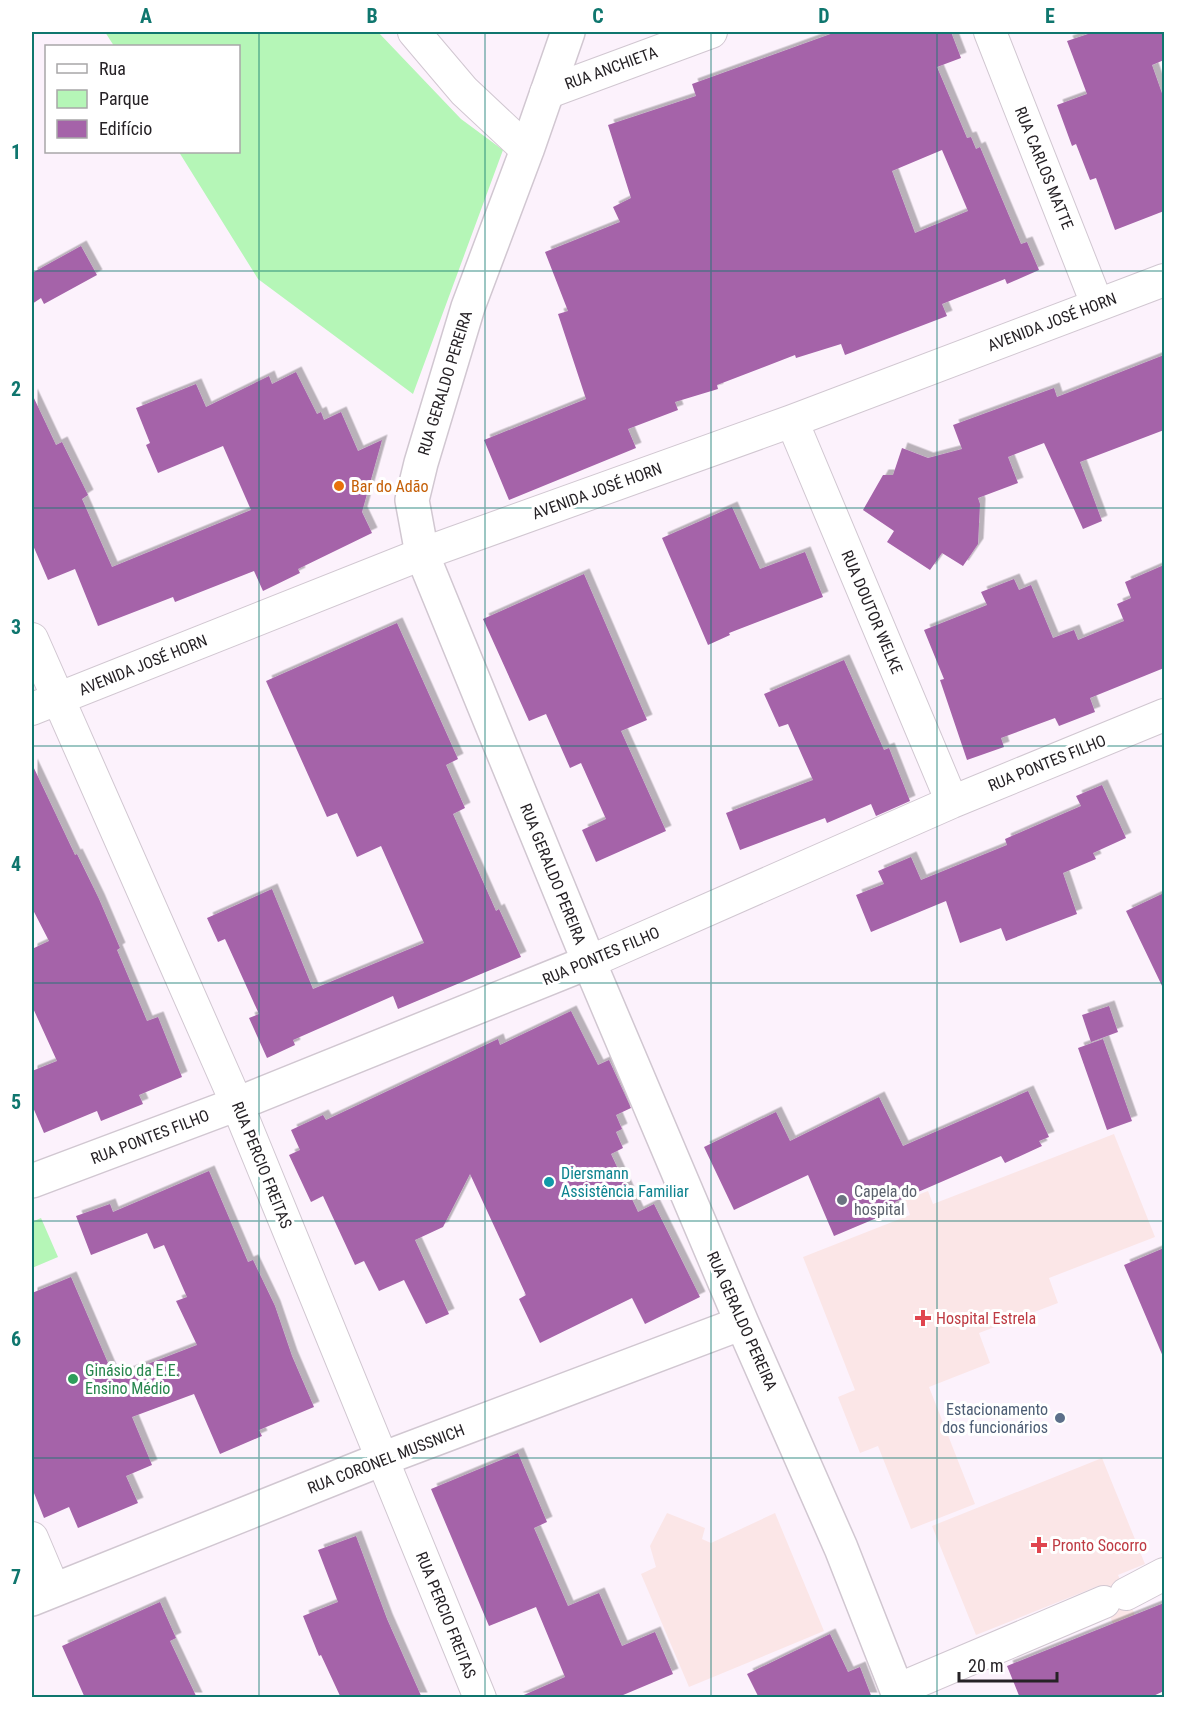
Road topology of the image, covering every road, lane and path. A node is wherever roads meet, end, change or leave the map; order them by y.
1 (414, 32) edge
2 (568, 32) edge
3 (711, 32) edge
4 (990, 32) edge
5 (546, 93) junction
6 (527, 150) junction
7 (1164, 280) edge
8 (1097, 304) junction
9 (792, 421) junction
10 (422, 554) junction
11 (32, 639) edge
12 (45, 703) edge
13 (1164, 716) edge
14 (952, 802) junction
15 (589, 962) junction
16 (237, 1104) junction
17 (32, 1181) edge
18 (742, 1323) junction
19 (382, 1459) junction
20 (32, 1539) edge
21 (1164, 1574) edge
22 (43, 1595) edge
23 (898, 1694) edge
24 (480, 1698) edge

1 - 6 street
2 - 5 main road, RUA GERALDO PEREIRA
3 - 5 street, RUA ANCHIETA
4 - 8 street, RUA CARLOS MATTE
5 - 6 main road, RUA GERALDO PEREIRA
6 - 10 main road, RUA GERALDO PEREIRA
7 - 8 street, AVENIDA JOSÉ HORN
8 - 9 street, AVENIDA JOSÉ HORN
9 - 10 street, AVENIDA JOSÉ HORN
9 - 14 street, RUA DOUTOR WELKE
10 - 12 street, AVENIDA JOSÉ HORN
10 - 15 main road, RUA GERALDO PEREIRA
11 - 12 street, RUA PERCIO FREITAS
12 - 16 street, RUA PERCIO FREITAS
13 - 14 street, RUA PONTES FILHO
14 - 15 street, RUA PONTES FILHO
15 - 16 main road, RUA PONTES FILHO
15 - 18 main road, RUA GERALDO PEREIRA
16 - 17 main road, RUA PONTES FILHO
16 - 19 street, RUA PERCIO FREITAS
18 - 19 main road, RUA CORONEL MUSSNICH
18 - 23 main road, RUA GERALDO PEREIRA
19 - 22 main road, RUA CORONEL MUSSNICH
19 - 24 street, RUA PERCIO FREITAS
20 - 22 street
21 - 23 street

